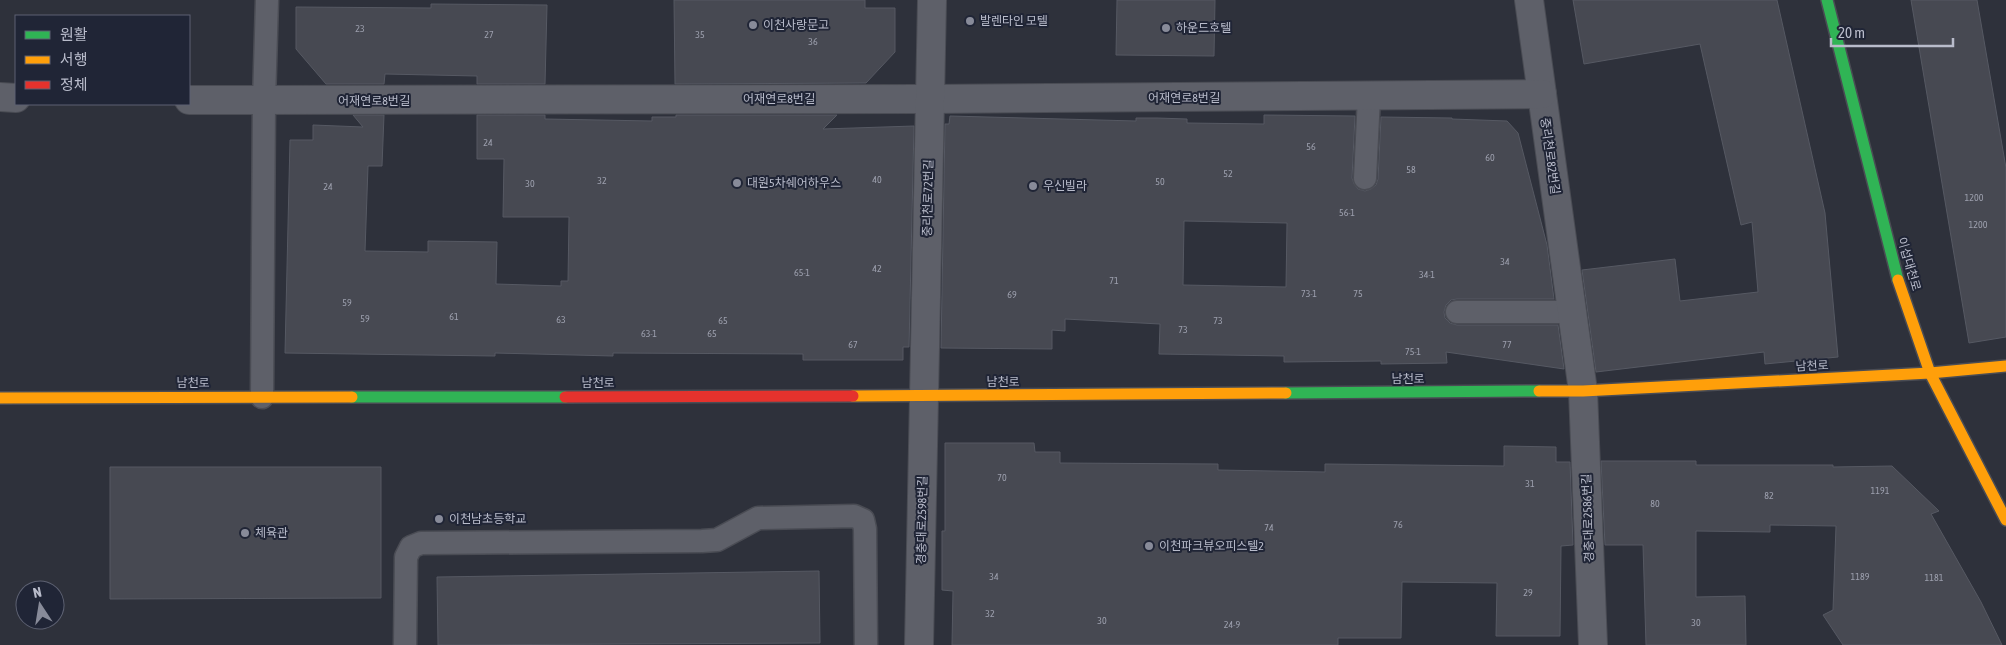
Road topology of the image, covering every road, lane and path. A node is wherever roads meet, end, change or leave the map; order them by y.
1 (267, 0) edge
2 (932, 0) edge
3 (1529, 0) edge
4 (1828, 0) edge
5 (1542, 94) junction
6 (1368, 97) junction
7 (0, 98) edge
8 (15, 98) edge
9 (930, 99) junction
10 (190, 100) edge
11 (264, 101) junction
12 (1365, 178) dead end
13 (1457, 312) dead end
14 (1572, 312) junction
15 (2006, 366) edge
16 (1930, 373) junction
17 (1583, 391) junction
18 (925, 396) junction
19 (262, 397) junction
20 (0, 398) edge
21 (2006, 520) edge
22 (405, 645) edge
23 (866, 645) edge
24 (919, 645) edge
25 (1593, 645) edge

1 - 11 lane
2 - 9 street, 중리천로72번길
3 - 5 street, 중리천로82번길
4 - 16 street, 이섭대천로
5 - 6 street, 어재연로8번길
5 - 14 street, 중리천로82번길
6 - 9 street, 어재연로8번길
6 - 12 lane
7 - 8 street
9 - 11 street, 어재연로8번길
9 - 18 street, 중리천로72번길
10 - 11 street, 어재연로8번길
11 - 19 lane
13 - 14 lane
14 - 17 street, 중리천로82번길
15 - 16 street, 남천로
16 - 17 street, 남천로
16 - 21 street, 이섭대천로
17 - 18 street, 남천로
17 - 25 street, 경충대로2586번길
18 - 19 street, 남천로
18 - 24 street, 경충대로2598번길
19 - 20 street, 남천로
22 - 23 lane

